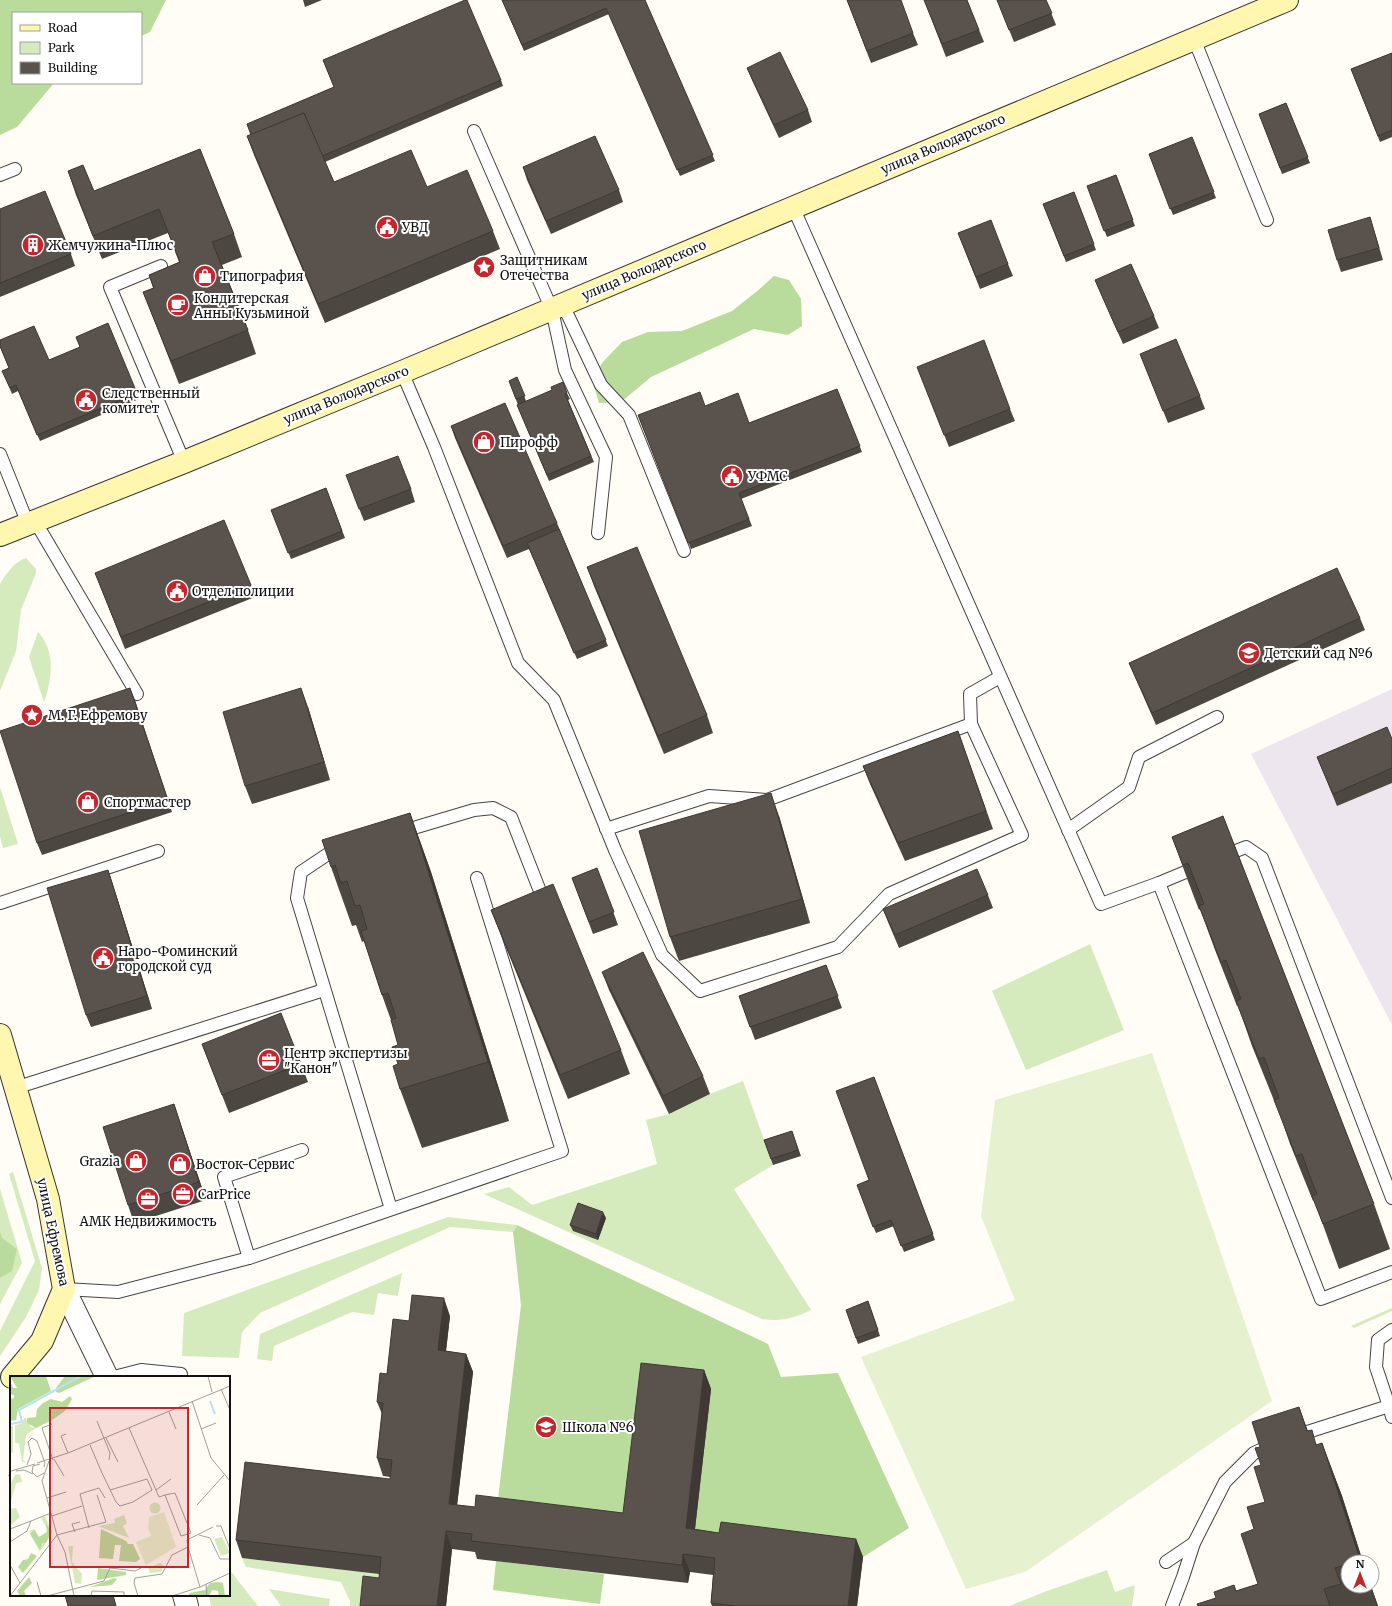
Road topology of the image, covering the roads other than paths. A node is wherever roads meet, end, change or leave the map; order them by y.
1 (1287, 0) edge
2 (1194, 39) junction
3 (474, 131) dead end
4 (14, 169) dead end
5 (0, 175) edge
6 (793, 208) junction
7 (1267, 220) dead end
8 (161, 266) dead end
9 (557, 307) junction
10 (402, 372) junction
11 (0, 454) edge
12 (184, 462) junction
13 (32, 522) junction
14 (598, 533) dead end
15 (0, 535) edge
16 (684, 551) dead end
17 (1000, 677) junction
18 (137, 694) dead end
19 (1218, 718) dead end
20 (971, 724) junction
21 (606, 829) junction
22 (1068, 830) junction
23 (386, 836) edge
24 (350, 847) edge
25 (158, 851) dead end
26 (477, 878) dead end
27 (1159, 882) junction
28 (0, 903) edge
29 (549, 913) edge
30 (324, 990) junction
31 (0, 1035) edge
32 (4, 1068) edge
33 (15, 1088) junction
34 (302, 1150) dead end
35 (1392, 1198) edge
36 (391, 1209) junction
37 (249, 1258) junction
38 (1392, 1272) edge
39 (64, 1289) junction
40 (1392, 1330) edge
41 (181, 1374) dead end
42 (14, 1376) edge
43 (107, 1376) edge
44 (118, 1376) edge
45 (10, 1380) edge
46 (0, 1392) edge
47 (1390, 1412) edge
48 (1194, 1543) junction
49 (1166, 1562) dead end
50 (184, 1596) edge
51 (186, 1606) edge
52 (1172, 1606) edge

1 - 2 main road, улица Володарского
2 - 6 main road, улица Володарского
2 - 7 lane
3 - 9 lane
4 - 5 lane
6 - 9 main road, улица Володарского
6 - 17 lane
8 - 12 lane
9 - 10 main road, улица Володарского
9 - 14 lane
9 - 16 lane
10 - 12 main road, улица Володарского
10 - 21 lane
11 - 13 lane
12 - 13 main road, улица Володарского
13 - 15 main road, улица Володарского
13 - 18 lane
17 - 20 lane
17 - 22 lane
19 - 22 lane
20 - 21 lane
20 - 21 lane
22 - 27 lane
23 - 29 lane
24 - 30 lane
25 - 28 lane
26 - 36 lane
27 - 35 lane
27 - 38 lane
30 - 33 lane
30 - 36 lane
31 - 32 main road, улица Ефремова
32 - 33 main road, улица Ефремова
33 - 39 main road, улица Ефремова
34 - 37 lane
36 - 37 lane
37 - 39 lane
39 - 42 main road
39 - 43 street, улица Ефремова
40 - 47 lane
41 - 44 lane
45 - 46 main road
47 - 48 lane
48 - 49 lane
48 - 52 lane
50 - 51 street

